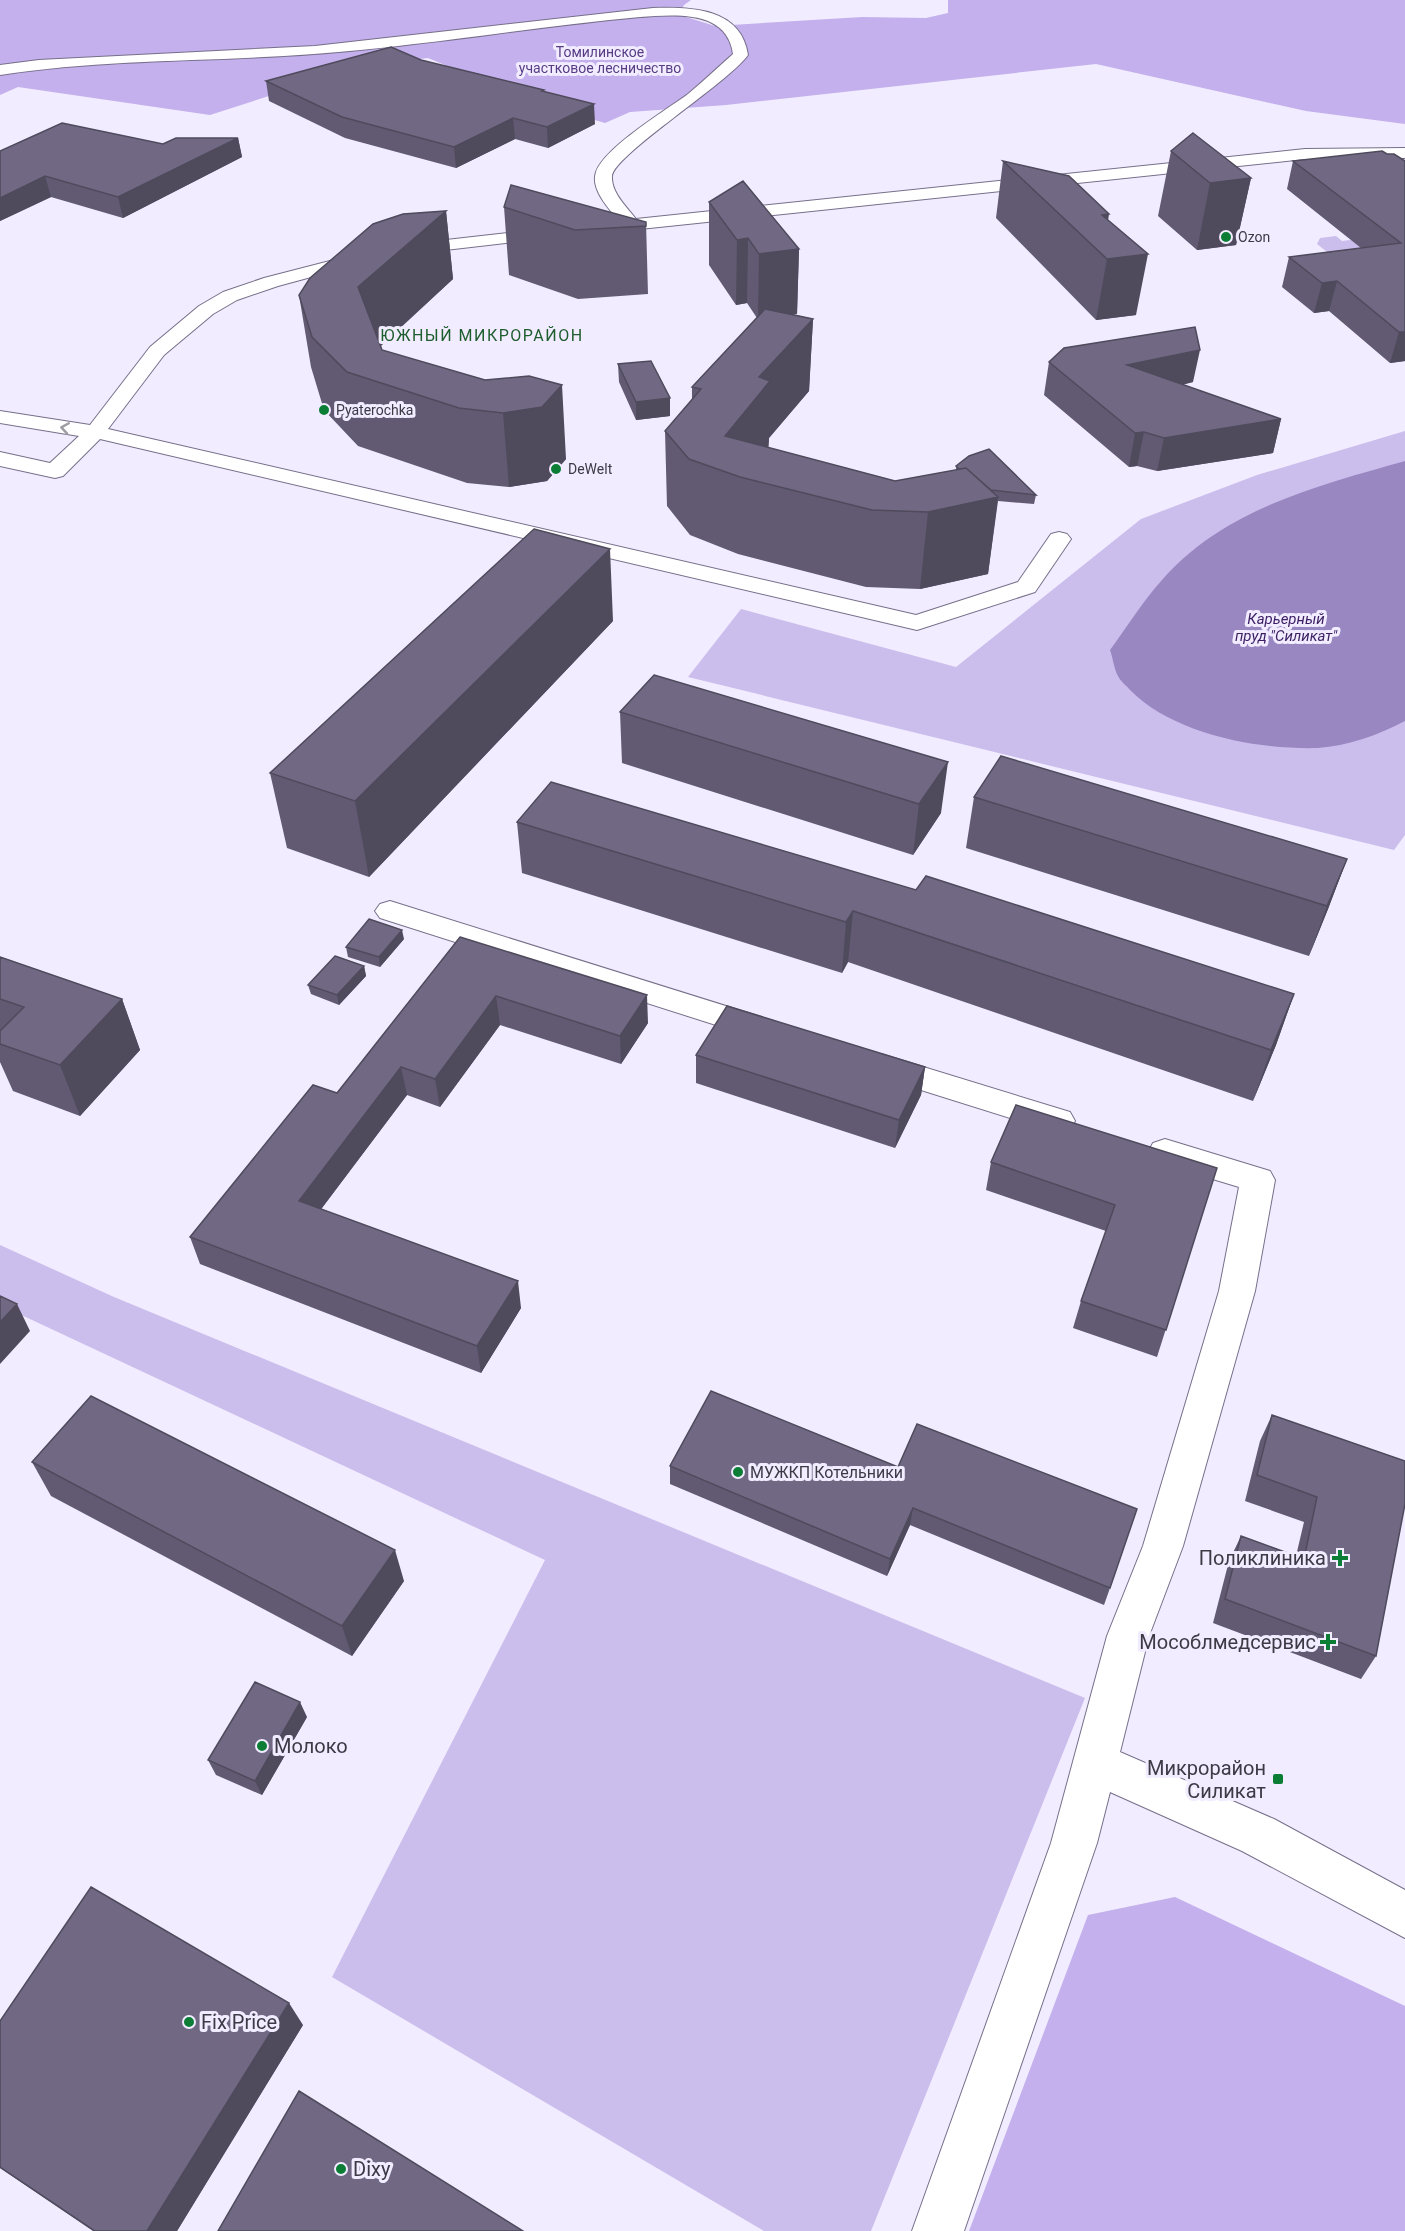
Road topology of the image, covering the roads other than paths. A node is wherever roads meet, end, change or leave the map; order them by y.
1 (0, 70) edge
2 (1405, 153) edge
3 (632, 225) junction
4 (587, 230) edge
5 (564, 232) edge
6 (0, 417) edge
7 (95, 432) junction
8 (0, 459) edge
9 (1059, 539) dead end
10 (390, 911) dead end
11 (795, 1039) edge
12 (851, 1056) edge
13 (1086, 1129) edge
14 (1143, 1146) edge
15 (1094, 1763) junction
16 (1405, 1915) edge
17 (938, 2231) edge

1 - 3 street
2 - 3 street
3 - 4 street
5 - 7 street
7 -> 6 street
7 - 8 street
7 - 9 street
10 - 11 street
12 - 13 street
14 - 15 street
15 - 16 street
15 - 17 street

